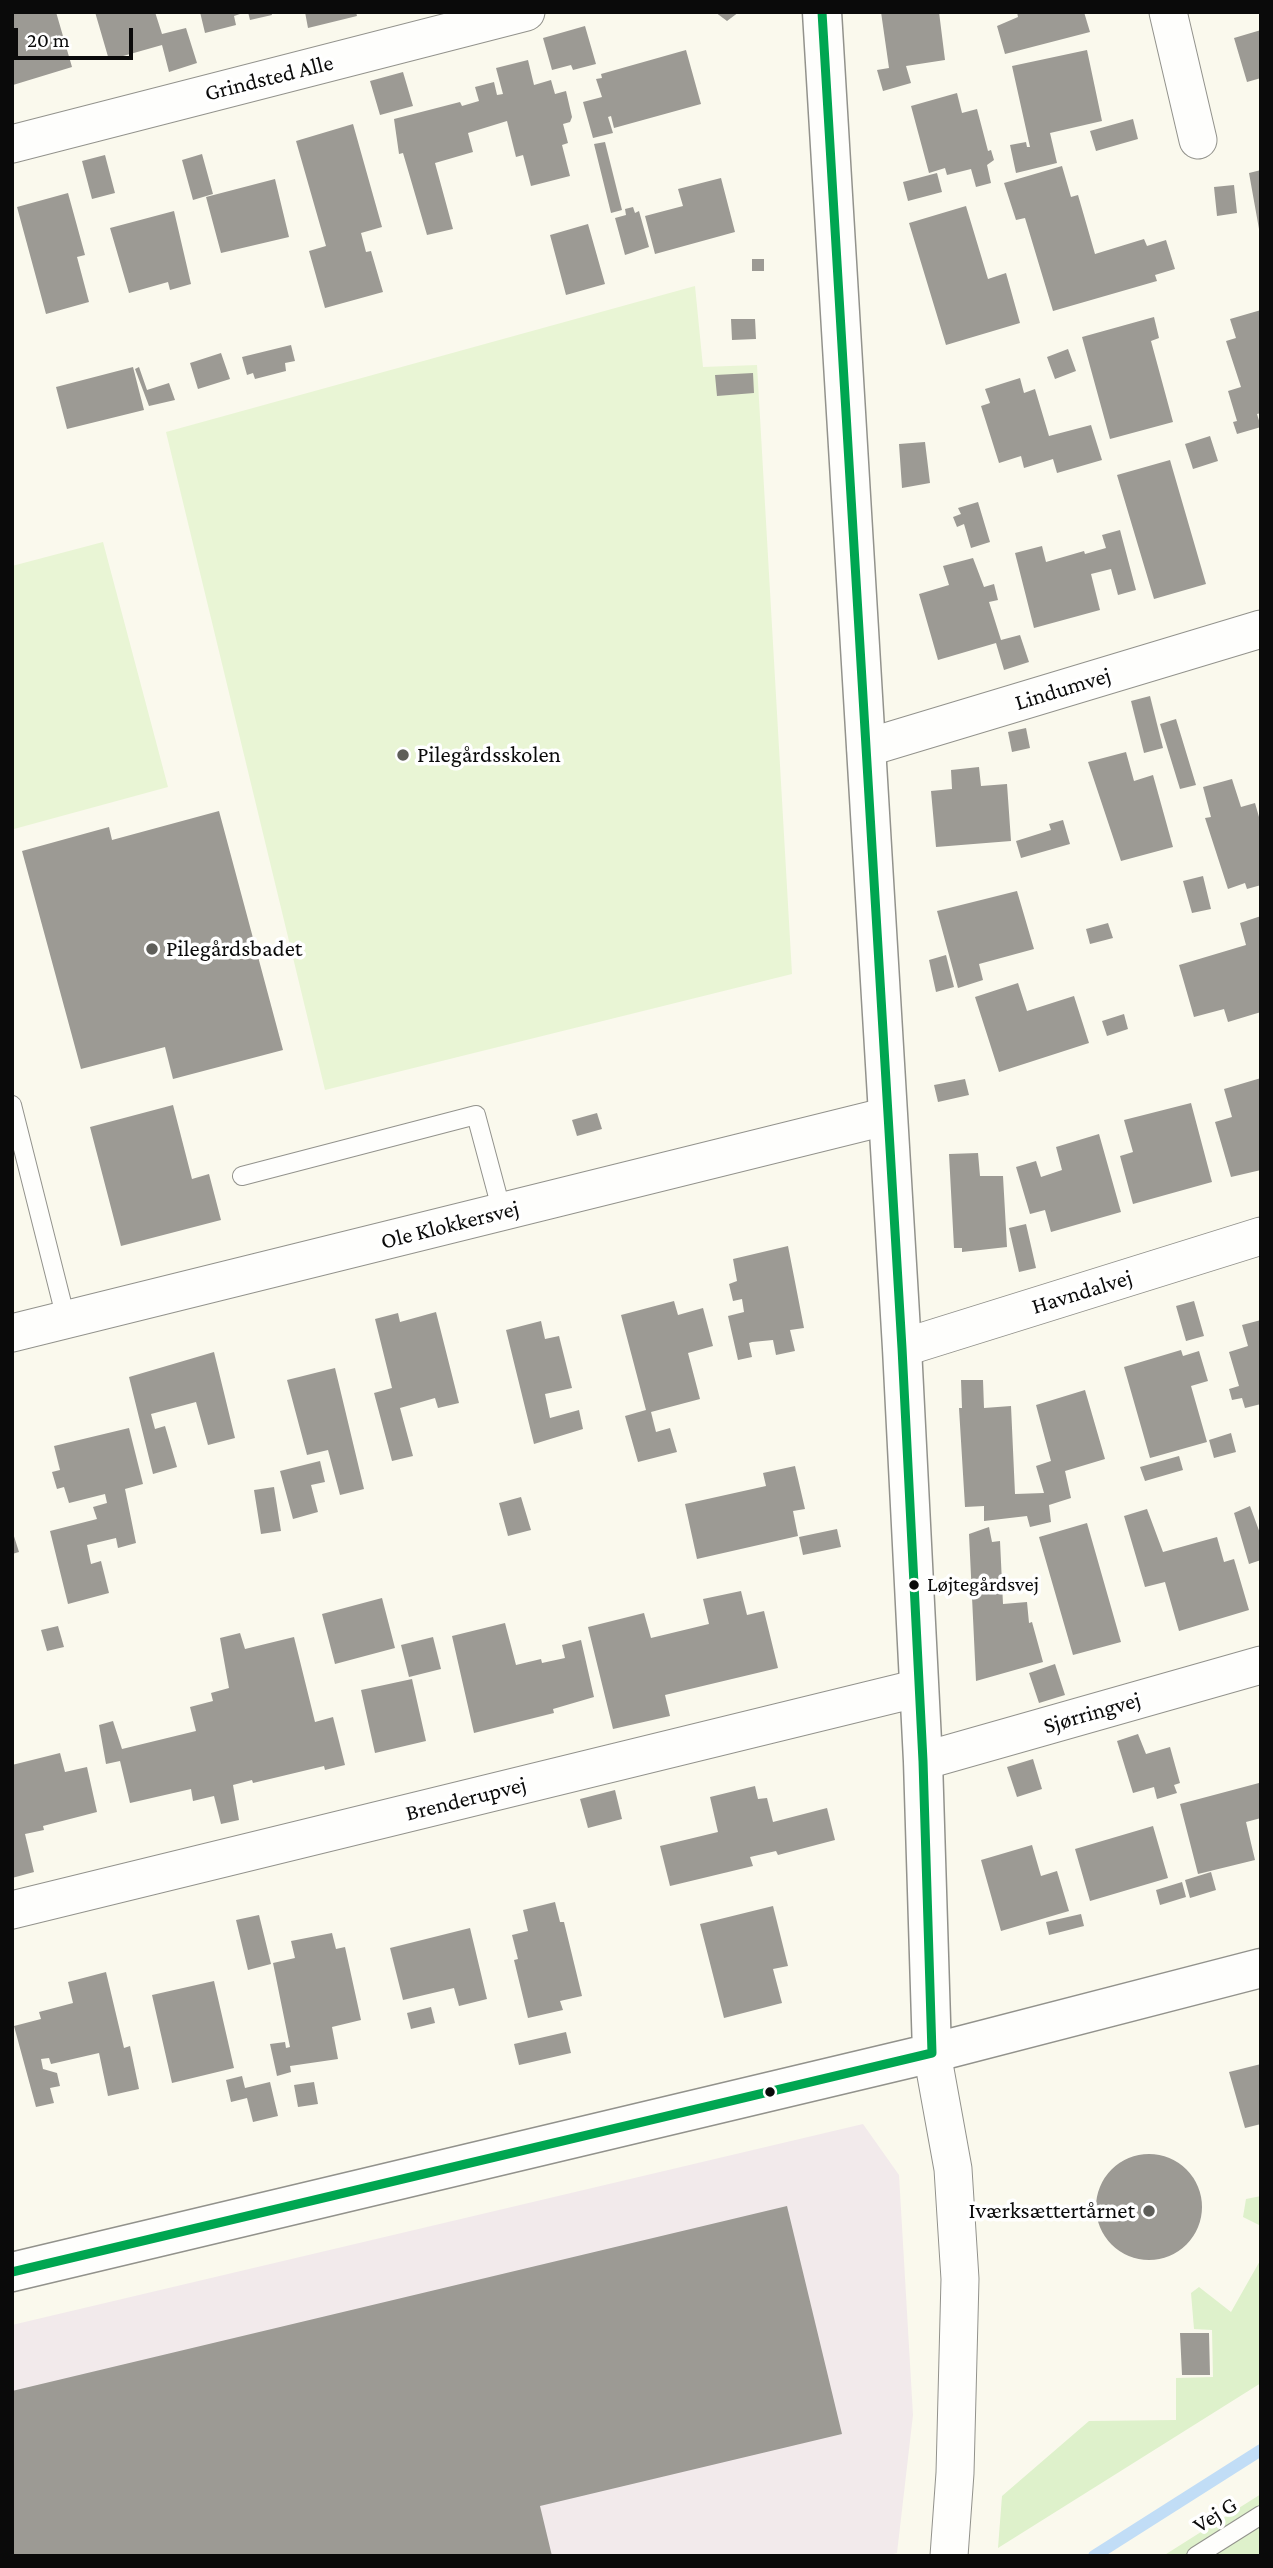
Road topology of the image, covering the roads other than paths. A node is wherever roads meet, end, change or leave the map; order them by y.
1 (526, 12) edge
2 (822, 12) edge
3 (1168, 12) edge
4 (1198, 140) dead end
5 (12, 144) edge
6 (1261, 629) edge
7 (866, 748) junction
8 (12, 1105) edge
9 (888, 1116) junction
10 (242, 1176) dead end
11 (502, 1212) junction
12 (1261, 1236) edge
13 (66, 1319) junction
14 (12, 1333) edge
15 (902, 1348) junction
16 (1261, 1665) edge
17 (919, 1688) junction
18 (923, 1760) junction
19 (12, 1910) edge
20 (1261, 1968) edge
21 (932, 2053) junction
22 (12, 2272) edge
23 (1261, 2515) edge
24 (949, 2556) edge
25 (1196, 2556) edge

1 - 5 street, Grindsted Alle
2 - 7 street
3 - 4 street
6 - 7 street, Lindumvej
7 - 9 street
8 - 13 lane
9 - 11 street, Ole Klokkersvej
9 - 15 street
10 - 11 lane
11 - 13 street, Ole Klokkersvej
12 - 15 street, Havndalvej
13 - 14 street, Ole Klokkersvej
15 - 17 street
16 - 18 street, Sjørringvej
17 - 18 street
17 - 19 street, Brenderupvej
18 - 21 street
20 - 21 street
21 - 22 street
21 - 24 street
23 - 25 lane, Vej G

